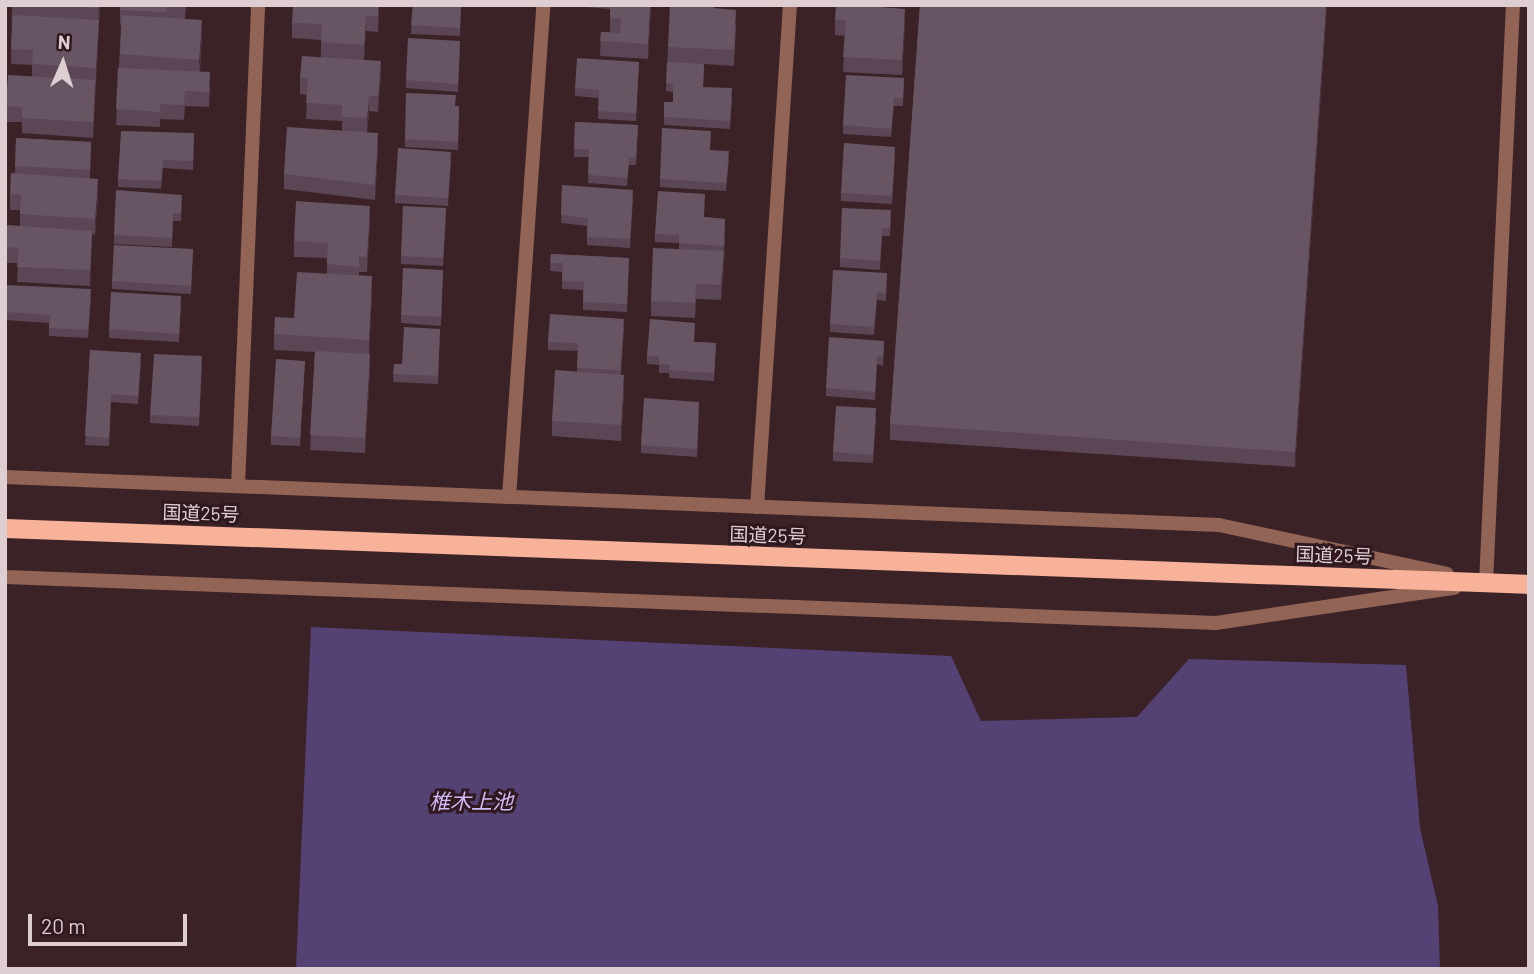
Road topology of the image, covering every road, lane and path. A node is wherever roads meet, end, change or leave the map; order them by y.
1 (258, 5) edge
2 (543, 5) edge
3 (790, 5) edge
4 (1513, 5) edge
5 (5, 477) edge
6 (238, 486) junction
7 (509, 497) junction
8 (757, 507) junction
9 (5, 528) edge
10 (5, 577) edge
11 (1486, 583) junction
12 (1529, 584) edge

1 - 6 street
2 - 7 street
3 - 8 street
4 - 11 street
5 - 6 street
6 - 7 street
7 - 8 street
8 - 11 street
9 - 11 highway, 国道25号
10 - 11 street
11 - 12 highway, 国道25号

